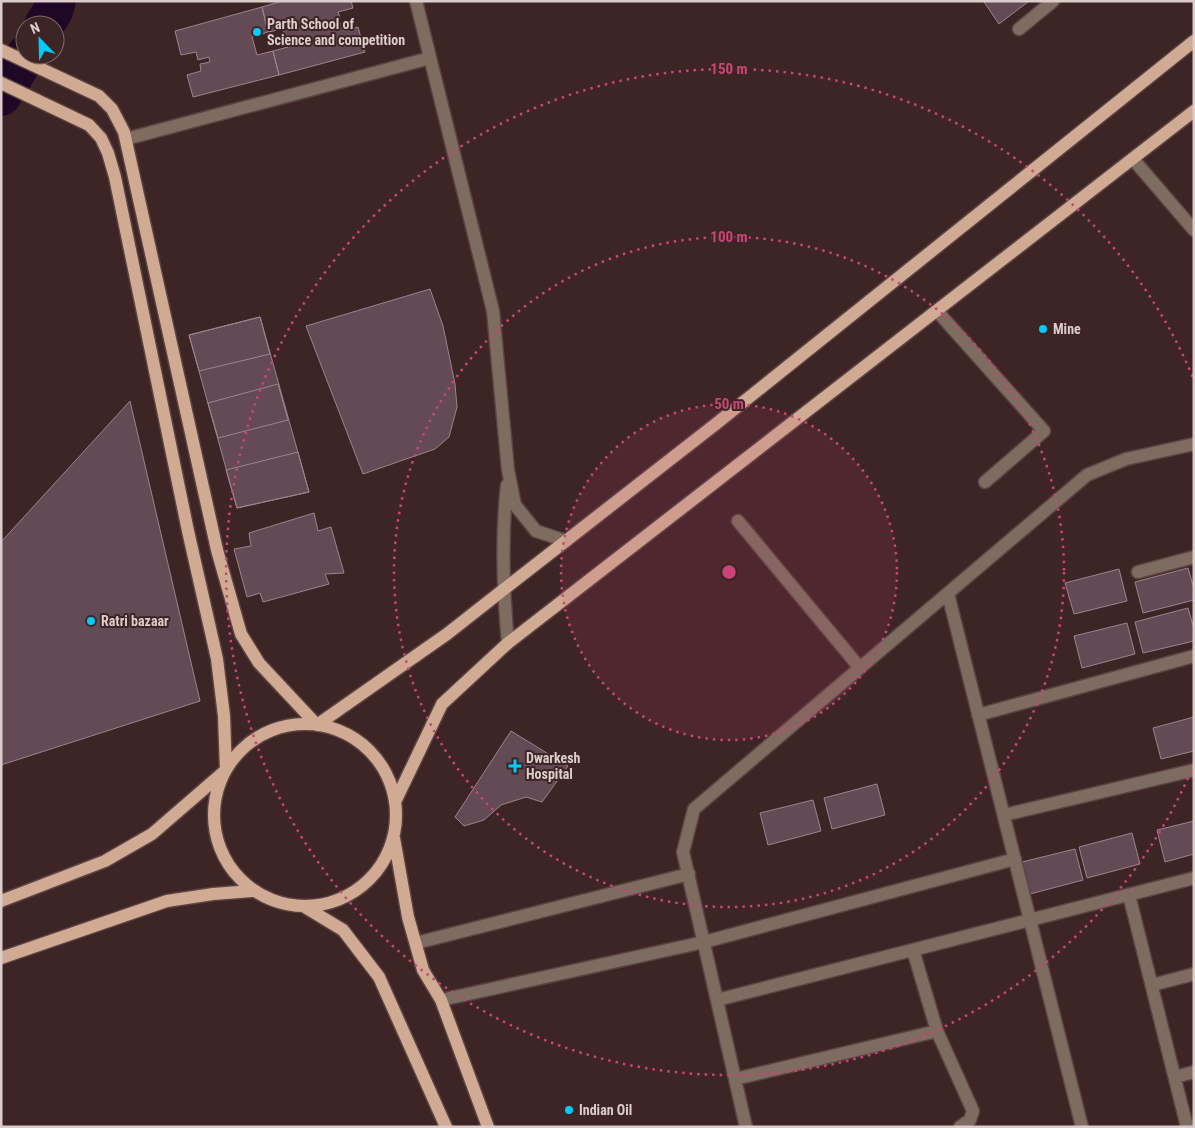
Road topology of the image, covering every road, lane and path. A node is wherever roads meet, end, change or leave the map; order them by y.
1 (416, 1) edge
2 (1053, 1) edge
3 (1019, 29) dead end
4 (1194, 41) edge
5 (1, 50) edge
6 (430, 58) junction
7 (1, 83) edge
8 (1194, 110) edge
9 (126, 140) junction
10 (1133, 158) junction
11 (1194, 230) edge
12 (937, 311) junction
13 (1194, 444) edge
14 (508, 470) junction
15 (985, 482) dead end
16 (738, 521) dead end
17 (566, 541) junction
18 (1194, 557) edge
19 (1138, 572) dead end
20 (503, 590) junction
21 (948, 594) junction
22 (508, 643) junction
23 (1194, 656) edge
24 (860, 668) junction
25 (978, 715) junction
26 (317, 725) junction
27 (226, 770) junction
28 (1194, 770) edge
29 (396, 800) junction
30 (1004, 815) junction
31 (394, 838) junction
32 (1015, 859) junction
33 (688, 874) junction
34 (1194, 878) edge
35 (252, 891) junction
36 (1129, 894) junction
37 (1, 901) edge
38 (306, 907) junction
39 (1030, 920) junction
40 (704, 942) junction
41 (416, 943) junction
42 (913, 950) junction
43 (1, 958) edge
44 (1194, 974) edge
45 (1152, 985) junction
46 (441, 1000) junction
47 (718, 1000) junction
48 (937, 1031) junction
49 (1194, 1072) edge
50 (1175, 1077) junction
51 (736, 1079) junction
52 (446, 1127) edge
53 (488, 1127) edge
54 (746, 1127) edge
55 (960, 1127) edge
56 (1082, 1127) edge
57 (1188, 1127) edge

1 - 6 street
2 - 3 street
4 - 17 main road
5 - 9 main road
6 - 9 street
6 - 14 street
7 - 27 main road
8 - 10 main road
9 - 26 main road
10 - 11 street
10 - 12 main road
12 - 15 street
12 - 22 main road
13 - 21 street
14 - 17 street
14 - 20 street
16 - 24 street
17 - 20 main road
18 - 19 street
20 - 22 street
20 - 26 main road
21 - 24 street
21 - 25 street
22 - 29 main road
23 - 25 street
24 - 33 street
25 - 30 street
26 - 27 main road
26 - 29 main road
27 - 35 main road
27 - 37 main road
28 - 30 street
29 - 31 main road
30 - 32 street
31 - 38 main road
31 - 41 main road
32 - 39 street
32 - 40 street
33 - 40 street
33 - 41 street
34 - 36 street
35 - 38 main road
35 - 43 main road
36 - 39 street
36 - 45 street
38 - 52 main road
39 - 42 street
39 - 56 street
40 - 46 street
40 - 47 street
41 - 46 main road
42 - 47 street
42 - 48 street
44 - 45 street
45 - 50 street
46 - 53 main road
47 - 51 street
48 - 51 street
48 - 55 street
49 - 50 street
50 - 57 street
51 - 54 street

